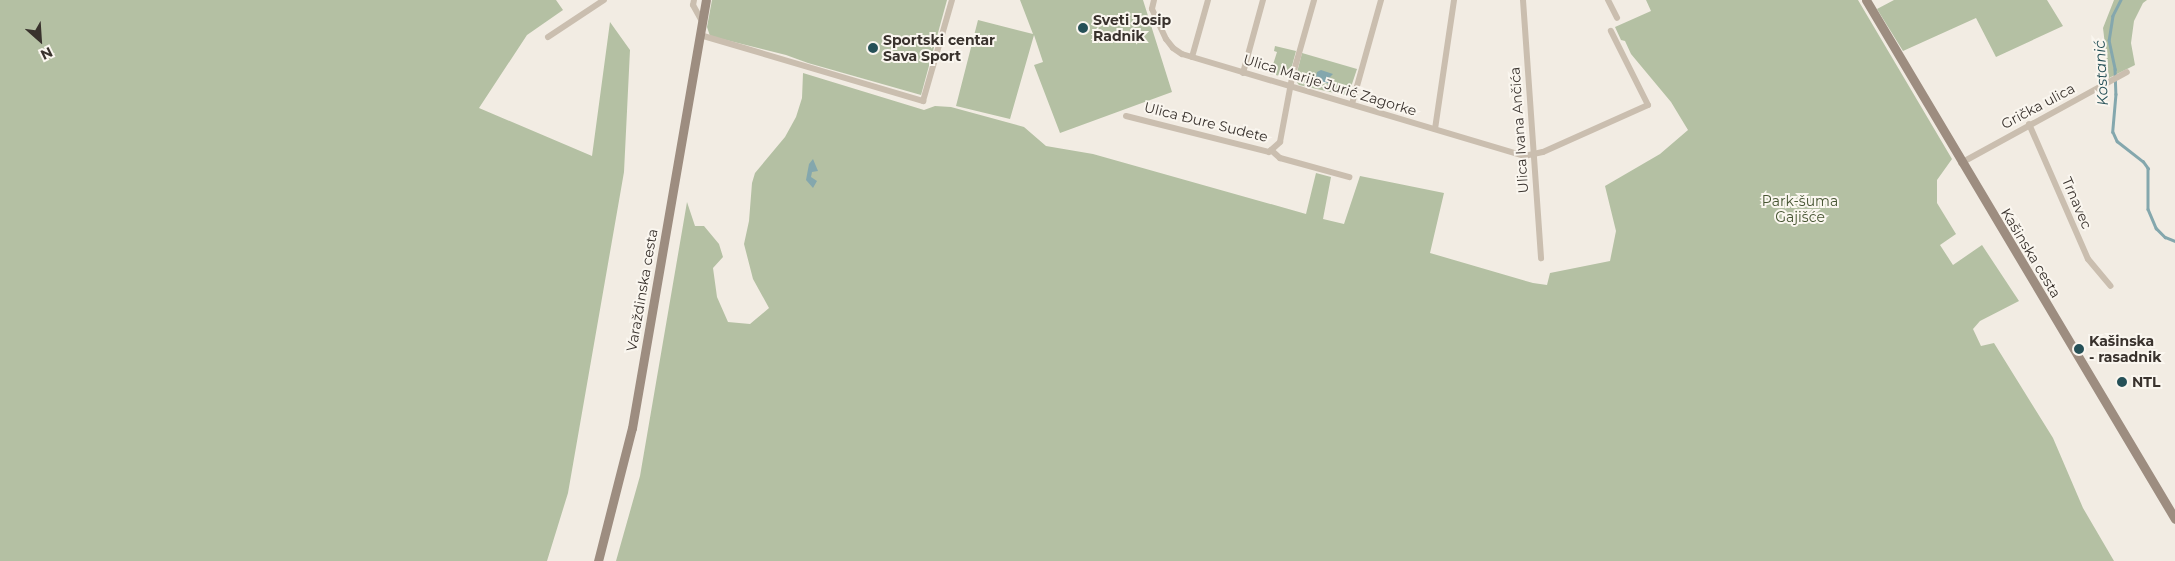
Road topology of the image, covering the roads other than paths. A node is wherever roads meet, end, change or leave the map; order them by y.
1 (604, 0) edge
2 (706, 0) edge
3 (952, 0) edge
4 (1154, 0) edge
5 (1208, 0) edge
6 (1263, 0) edge
7 (1314, 0) edge
8 (1380, 0) edge
9 (1454, 0) edge
10 (1523, 0) edge
11 (1608, 0) edge
12 (1866, 0) edge
13 (692, 2) edge
14 (1617, 18) dead end
15 (702, 21) junction
16 (1612, 31) dead end
17 (700, 35) junction
18 (548, 37) dead end
19 (1192, 57) junction
20 (1243, 72) junction
21 (2125, 73) dead end
22 (1290, 86) junction
23 (1352, 104) junction
24 (1126, 116) dead end
25 (2029, 124) junction
26 (1435, 130) junction
27 (1271, 150) junction
28 (1533, 155) junction
29 (1961, 163) junction
30 (1349, 177) dead end
31 (1541, 258) dead end
32 (2111, 286) dead end
33 (2175, 519) edge
34 (598, 561) edge

1 - 18 street
2 - 15 main road, Varaždinska cesta
3 - 17 street
4 - 19 street, Ulica Marije Jurić Zagorke
5 - 19 street
6 - 20 street
7 - 22 street, Ulica Đure Sudete
8 - 23 street
9 - 26 street
10 - 28 street, Ulica Ivana Ančića
11 - 14 street
12 - 29 main road, Kašinska cesta
13 - 15 street
15 - 17 main road, Varaždinska cesta
16 - 28 street
17 - 34 main road, Varaždinska cesta
19 - 20 street, Ulica Marije Jurić Zagorke
20 - 22 street, Ulica Marije Jurić Zagorke
21 - 25 street, Grička ulica
22 - 23 street, Ulica Marije Jurić Zagorke
22 - 27 street, Ulica Đure Sudete
23 - 26 street, Ulica Marije Jurić Zagorke
24 - 27 street, Ulica Đure Sudete
25 - 29 street, Grička ulica
25 - 32 street, Trnavec
26 - 28 street, Ulica Marije Jurić Zagorke
27 - 30 street
28 - 31 street, Ulica Ivana Ančića
29 - 33 main road, Kašinska cesta

